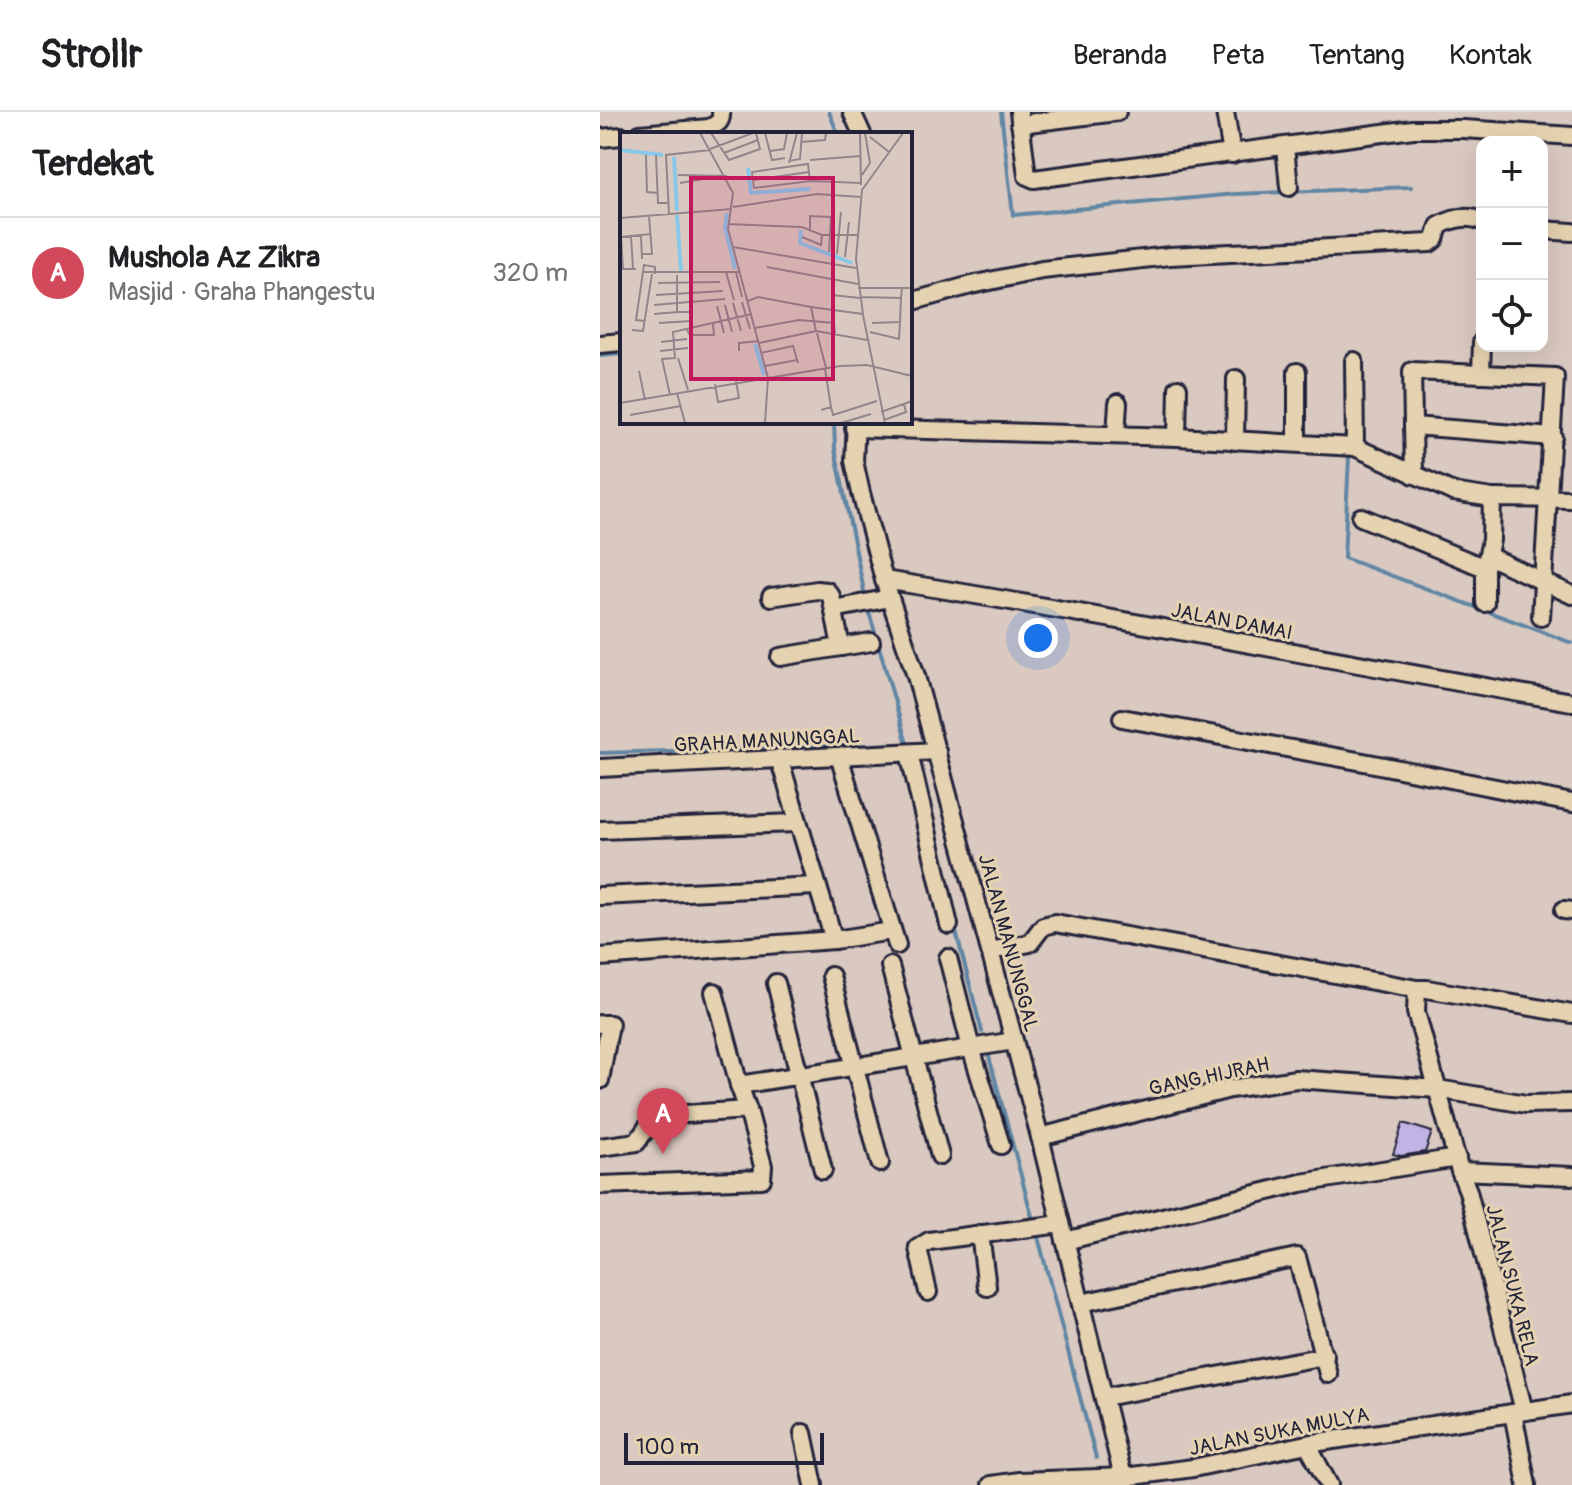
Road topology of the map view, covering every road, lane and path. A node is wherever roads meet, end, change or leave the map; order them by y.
1 (721, 112) edge
2 (852, 112) edge
3 (1117, 112) edge
4 (1225, 112) edge
5 (1019, 118) edge
6 (1412, 120) edge
7 (663, 132) edge
8 (861, 132) edge
9 (620, 136) edge
10 (1572, 136) edge
11 (600, 138) edge
12 (1285, 147) junction
13 (1232, 154) junction
14 (1289, 187) dead end
15 (1476, 220) edge
16 (1548, 230) edge
17 (1572, 232) edge
18 (912, 301) edge
19 (620, 342) edge
20 (600, 344) edge
21 (1412, 352) dead end
22 (1482, 352) edge
23 (1354, 361) dead end
24 (1412, 371) junction
25 (1297, 372) dead end
26 (1481, 374) junction
27 (1236, 379) dead end
28 (1178, 388) dead end
29 (1118, 403) dead end
30 (855, 425) edge
31 (1413, 426) junction
32 (1116, 435) junction
33 (1177, 437) junction
34 (1553, 437) junction
35 (1235, 441) junction
36 (1297, 443) junction
37 (1355, 447) junction
38 (1414, 475) junction
39 (1492, 498) junction
40 (1548, 498) junction
41 (1572, 499) edge
42 (1361, 517) dead end
43 (1486, 562) junction
44 (884, 580) junction
45 (1543, 581) junction
46 (1572, 595) edge
47 (771, 597) dead end
48 (888, 599) junction
49 (1485, 603) dead end
50 (834, 609) junction
51 (1541, 617) dead end
52 (871, 642) dead end
53 (841, 647) junction
54 (780, 657) dead end
55 (1572, 702) edge
56 (1122, 718) dead end
57 (935, 751) junction
58 (909, 753) junction
59 (839, 756) junction
60 (779, 758) junction
61 (600, 768) edge
62 (1572, 803) edge
63 (797, 823) junction
64 (600, 830) edge
65 (816, 886) junction
66 (600, 896) edge
67 (949, 925) dead end
68 (834, 940) junction
69 (990, 951) junction
70 (600, 957) edge
71 (948, 958) dead end
72 (890, 966) dead end
73 (831, 976) dead end
74 (776, 983) dead end
75 (1417, 989) junction
76 (714, 992) dead end
77 (1572, 1014) edge
78 (600, 1024) edge
79 (1014, 1041) junction
80 (974, 1047) junction
81 (914, 1057) junction
82 (855, 1066) junction
83 (797, 1075) junction
84 (600, 1080) edge
85 (739, 1085) junction
86 (1438, 1089) junction
87 (1572, 1103) edge
88 (748, 1110) junction
89 (1040, 1137) junction
90 (1001, 1145) dead end
91 (600, 1147) edge
92 (940, 1156) dead end
93 (880, 1163) dead end
94 (1459, 1164) junction
95 (823, 1170) dead end
96 (1572, 1176) edge
97 (600, 1185) edge
98 (1063, 1232) junction
99 (980, 1234) junction
100 (987, 1287) dead end
101 (928, 1292) dead end
102 (1081, 1303) junction
103 (1325, 1356) junction
104 (1328, 1374) dead end
105 (1104, 1397) junction
106 (1572, 1404) edge
107 (1518, 1412) junction
108 (803, 1433) dead end
109 (1307, 1444) junction
110 (1122, 1479) edge
111 (814, 1485) edge
112 (991, 1485) edge
113 (1329, 1485) edge
114 (1527, 1485) edge

1 - 7 street
2 - 8 street
3 - 5 street
4 - 13 street
5 - 13 street
6 - 10 street
6 - 12 street
9 - 11 street
12 - 13 street
12 - 14 street
15 - 18 street
16 - 17 street
19 - 20 street
21 - 24 street
22 - 26 street
23 - 37 street
24 - 26 street
24 - 31 street
25 - 36 street
26 - 34 street
27 - 35 street
28 - 33 street
29 - 32 street
30 - 32 street
30 - 44 street, JALAN MANUNGGAL
31 - 34 street
31 - 38 street
32 - 33 street
33 - 35 street
34 - 40 street
35 - 36 street
36 - 37 street
37 - 38 street
38 - 39 street
39 - 40 street
39 - 43 street
40 - 41 street
40 - 45 street
42 - 43 street
43 - 45 street
43 - 49 street
44 - 48 street, JALAN MANUNGGAL
44 - 55 street, JALAN DAMAI
45 - 46 street
45 - 51 street
47 - 50 street
48 - 50 street
48 - 57 street, JALAN MANUNGGAL
50 - 53 street
52 - 53 street
53 - 54 street
56 - 62 street
57 - 58 street, GRAHA MANUNGGAL
57 - 69 street, JALAN MANUNGGAL
58 - 59 street, GRAHA MANUNGGAL
58 - 67 street
59 - 60 street, GRAHA MANUNGGAL
59 - 68 street
60 - 61 street, GRAHA MANUNGGAL
60 - 63 street
63 - 64 street
63 - 65 street
65 - 66 street
65 - 68 street
68 - 70 street
69 - 75 street
69 - 79 street, JALAN MANUNGGAL
71 - 80 street
72 - 81 street
73 - 82 street
74 - 83 street
75 - 77 street
75 - 86 street, JALAN SUKA RELA
76 - 85 street
78 - 84 street
79 - 80 street
79 - 89 street, JALAN MANUNGGAL
80 - 81 street
80 - 90 street
81 - 82 street
81 - 92 street
82 - 83 street
82 - 93 street
83 - 85 street
83 - 95 street
85 - 88 street
86 - 87 street, GANG HIJRAH
86 - 89 street, GANG HIJRAH
86 - 94 street, JALAN SUKA RELA
88 - 91 street
88 - 97 street
89 - 98 street, JALAN MANUNGGAL
94 - 96 street
94 - 98 street
94 - 107 street, JALAN SUKA RELA
98 - 99 street
98 - 102 street, JALAN MANUNGGAL
99 - 100 street
99 - 101 street
102 - 103 street
102 - 105 street, JALAN MANUNGGAL
103 - 104 street
103 - 105 street
105 - 110 street, JALAN MANUNGGAL
106 - 107 street, JALAN SUKA MULYA
107 - 109 street, JALAN SUKA MULYA
107 - 114 street, JALAN SUKA RELA
108 - 111 street
109 - 110 street, JALAN SUKA MULYA
109 - 113 street
110 - 112 street, JALAN SUKA MULYA

